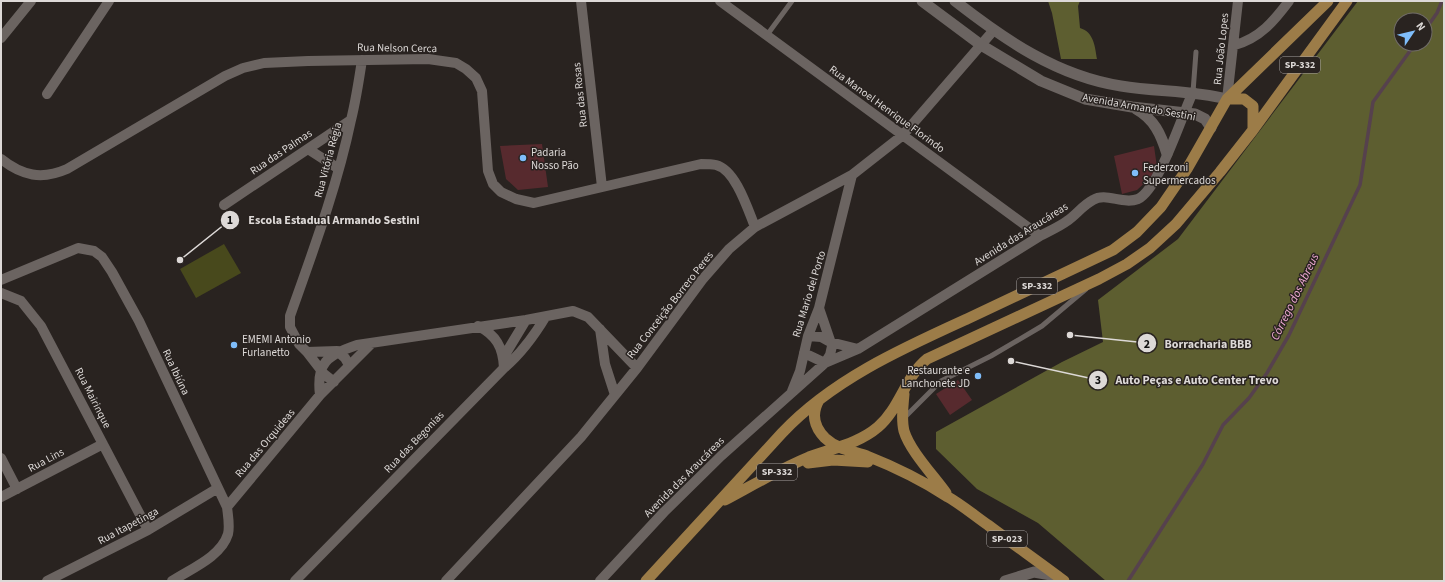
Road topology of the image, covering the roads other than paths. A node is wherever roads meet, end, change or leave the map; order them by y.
1 (31, 1) edge
2 (109, 1) edge
3 (581, 1) edge
4 (720, 1) edge
5 (792, 1) edge
6 (922, 1) edge
7 (955, 1) edge
8 (1238, 1) edge
9 (1289, 1) edge
10 (1328, 1) edge
11 (1347, 1) edge
12 (993, 30) junction
13 (767, 35) junction
14 (1, 38) edge
15 (981, 45) junction
16 (1235, 45) junction
17 (1196, 52) dead end
18 (362, 60) junction
19 (1192, 92) junction
20 (47, 94) dead end
21 (1227, 99) junction
22 (1132, 107) junction
23 (1183, 113) junction
24 (352, 120) junction
25 (1212, 128) junction
26 (1253, 130) junction
27 (903, 136) junction
28 (308, 149) junction
29 (1167, 154) junction
30 (1, 159) edge
31 (339, 169) junction
32 (852, 175) junction
33 (602, 187) junction
34 (224, 205) dead end
35 (755, 227) junction
36 (1040, 236) junction
37 (1099, 278) junction
38 (1, 280) edge
39 (1, 292) edge
40 (820, 308) junction
41 (546, 316) junction
42 (526, 320) junction
43 (478, 326) junction
44 (600, 329) junction
45 (808, 336) junction
46 (830, 342) junction
47 (372, 343) junction
48 (858, 348) junction
49 (307, 352) junction
50 (339, 352) junction
51 (804, 353) junction
52 (503, 363) junction
53 (825, 363) junction
54 (349, 365) junction
55 (637, 368) junction
56 (320, 369) junction
57 (334, 382) junction
58 (904, 391) junction
59 (790, 394) junction
60 (615, 395) junction
61 (320, 396) junction
62 (821, 396) junction
63 (902, 420) junction
64 (103, 444) junction
65 (840, 448) junction
66 (1, 458) edge
67 (786, 467) junction
68 (896, 469) junction
69 (218, 488) junction
70 (17, 489) junction
71 (1, 497) edge
72 (949, 497) junction
73 (718, 504) junction
74 (227, 507) junction
75 (148, 530) junction
76 (1060, 578) edge
77 (47, 581) edge
78 (172, 581) edge
79 (295, 581) edge
80 (446, 581) edge
81 (600, 581) edge
82 (646, 581) edge
83 (1005, 581) edge

1 - 14 street
2 - 20 street
3 - 33 street, Rua das Rosas
4 - 13 street, Rua Manoel Henrique Florindo
5 - 13 lane
6 - 15 street, Avenida Armando Sestini
7 - 12 street, Avenida Armando Sestini
8 - 16 street, Rua João Lopes
9 - 16 street
10 - 21 main road, SP-332
11 - 26 main road, SP-332
12 - 15 street, Rua Conceição Borrero Peres
12 - 19 street, Avenida Armando Sestini
13 - 27 street, Rua Manoel Henrique Florindo
15 - 22 street, Avenida Armando Sestini
15 - 27 street, Rua Conceição Borrero Peres
16 - 21 street, Rua João Lopes
17 - 19 lane
18 - 24 street, Rua Vitória Régia
18 - 30 street, Rua Nelson Cerca
18 - 33 street, Rua Nelson Cerca
19 - 21 street, Avenida Armando Sestini
19 - 23 street, Avenida das Araucáreas
21 - 25 main road, SP-332
21 - 26 main road
22 - 23 street, Avenida Armando Sestini
22 - 29 street
23 - 25 street, Avenida Armando Sestini
23 - 29 street, Avenida das Araucáreas
24 - 28 street, Rua das Palmas
24 - 31 street, Rua Vitória Régia
25 - 62 main road, SP-332
26 - 37 main road, SP-332
27 - 32 street, Rua Conceição Borrero Peres
27 - 36 street, Rua Manoel Henrique Florindo
28 - 31 street
28 - 34 street, Rua das Palmas
29 - 36 street, Avenida das Araucáreas
31 - 49 street, Rua Vitória Régia
32 - 35 street, Rua Conceição Borrero Peres
32 - 40 street, Rua Mario del Porto
33 - 35 street, Rua Nelson Cerca
35 - 55 street, Rua Conceição Borrero Peres
36 - 48 street, Avenida das Araucáreas
37 - 58 main road, SP-332
37 - 63 lane
38 - 69 street, Rua Ibiúna
39 - 64 street, Rua Mairinque
40 - 45 street, Rua Mario del Porto
40 - 46 street
41 - 42 street
41 - 44 street
41 - 52 street, Rua das Begonias
42 - 43 street
42 - 52 street, Rua das Begonias
43 - 47 street
43 - 52 street
44 - 55 street
44 - 60 street
45 - 46 street
45 - 51 street, Rua Mario del Porto
46 - 48 street
46 - 53 street
47 - 50 street
47 - 54 street
48 - 53 street, Avenida das Araucáreas
49 - 50 street
49 - 56 street, Rua Vitória Régia
50 - 54 street
50 - 56 street
51 - 53 street
51 - 59 street, Rua Mario del Porto
52 - 79 street, Rua das Begonias
53 - 59 street, Avenida das Araucáreas
54 - 57 street
55 - 60 street, Rua Conceição Borrero Peres
56 - 57 street, Rua Vitória Régia
56 - 61 street
57 - 61 street, Rua das Orquideas
58 - 63 main road, SP-023
58 - 65 main road, SP-332
59 - 81 street, Avenida das Araucáreas
60 - 80 street, Rua Conceição Borrero Peres
61 - 74 street, Rua das Orquideas
62 - 65 main road
62 - 73 main road, SP-332
63 - 72 main road, SP-023
64 - 70 street, Rua Lins
64 - 75 street, Rua Mairinque
65 - 67 main road, SP-332
65 - 68 main road, SP-023
66 - 70 street
67 - 68 main road
67 - 73 main road, SP-332
68 - 72 main road, SP-023
69 - 74 street, Rua Ibiúna
69 - 75 street, Rua Itapetinga
70 - 71 street, Rua Lins
72 - 76 main road, SP-023
73 - 82 main road, SP-332
74 - 78 street, Rua Ibiúna
75 - 77 street, Rua Itapetinga
76 - 83 street

